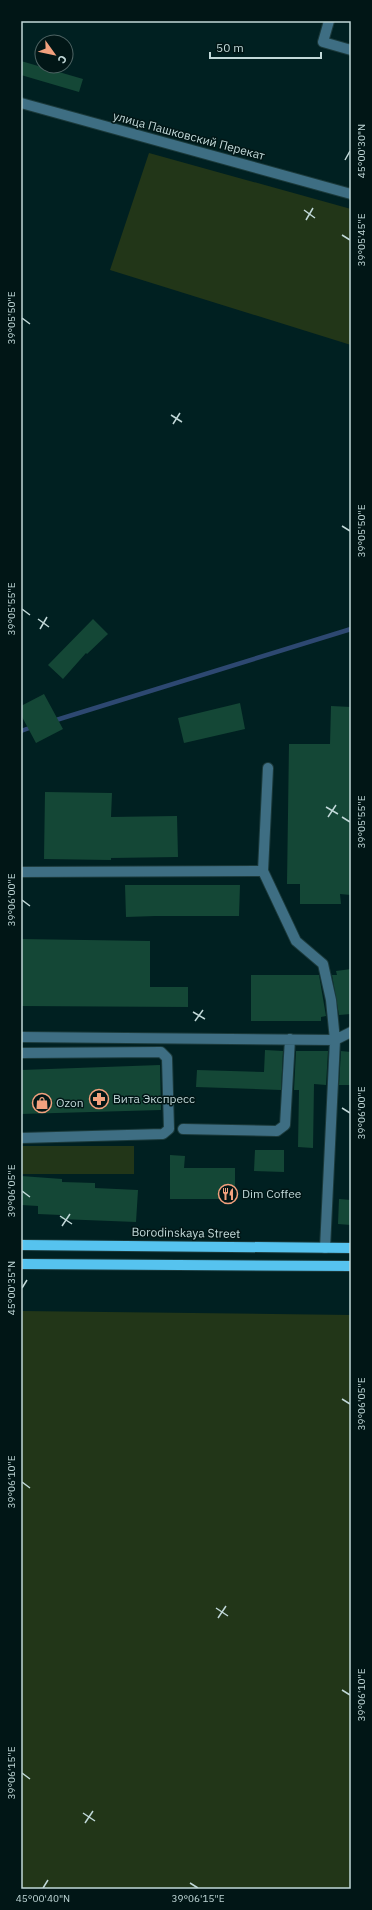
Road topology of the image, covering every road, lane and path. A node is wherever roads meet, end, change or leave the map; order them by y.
1 (329, 21) edge
2 (351, 50) edge
3 (21, 103) edge
4 (351, 194) edge
5 (268, 768) dead end
6 (263, 871) junction
7 (21, 872) edge
8 (351, 1032) edge
9 (21, 1037) edge
10 (290, 1039) junction
11 (335, 1040) junction
12 (21, 1053) edge
13 (183, 1129) dead end
14 (21, 1138) edge
15 (21, 1245) edge
16 (325, 1248) junction
17 (351, 1248) edge
18 (21, 1264) edge
19 (351, 1266) edge

1 - 2 street
3 - 4 street, улица Пашковский Перекат
5 - 6 street
6 - 7 street
6 - 11 street
8 - 11 street
9 - 10 street
10 - 11 street
10 - 13 street
11 - 16 street
12 - 14 street
15 - 16 main road, Borodinskaya Street
16 - 17 main road, Borodinskaya Street
18 - 19 main road

